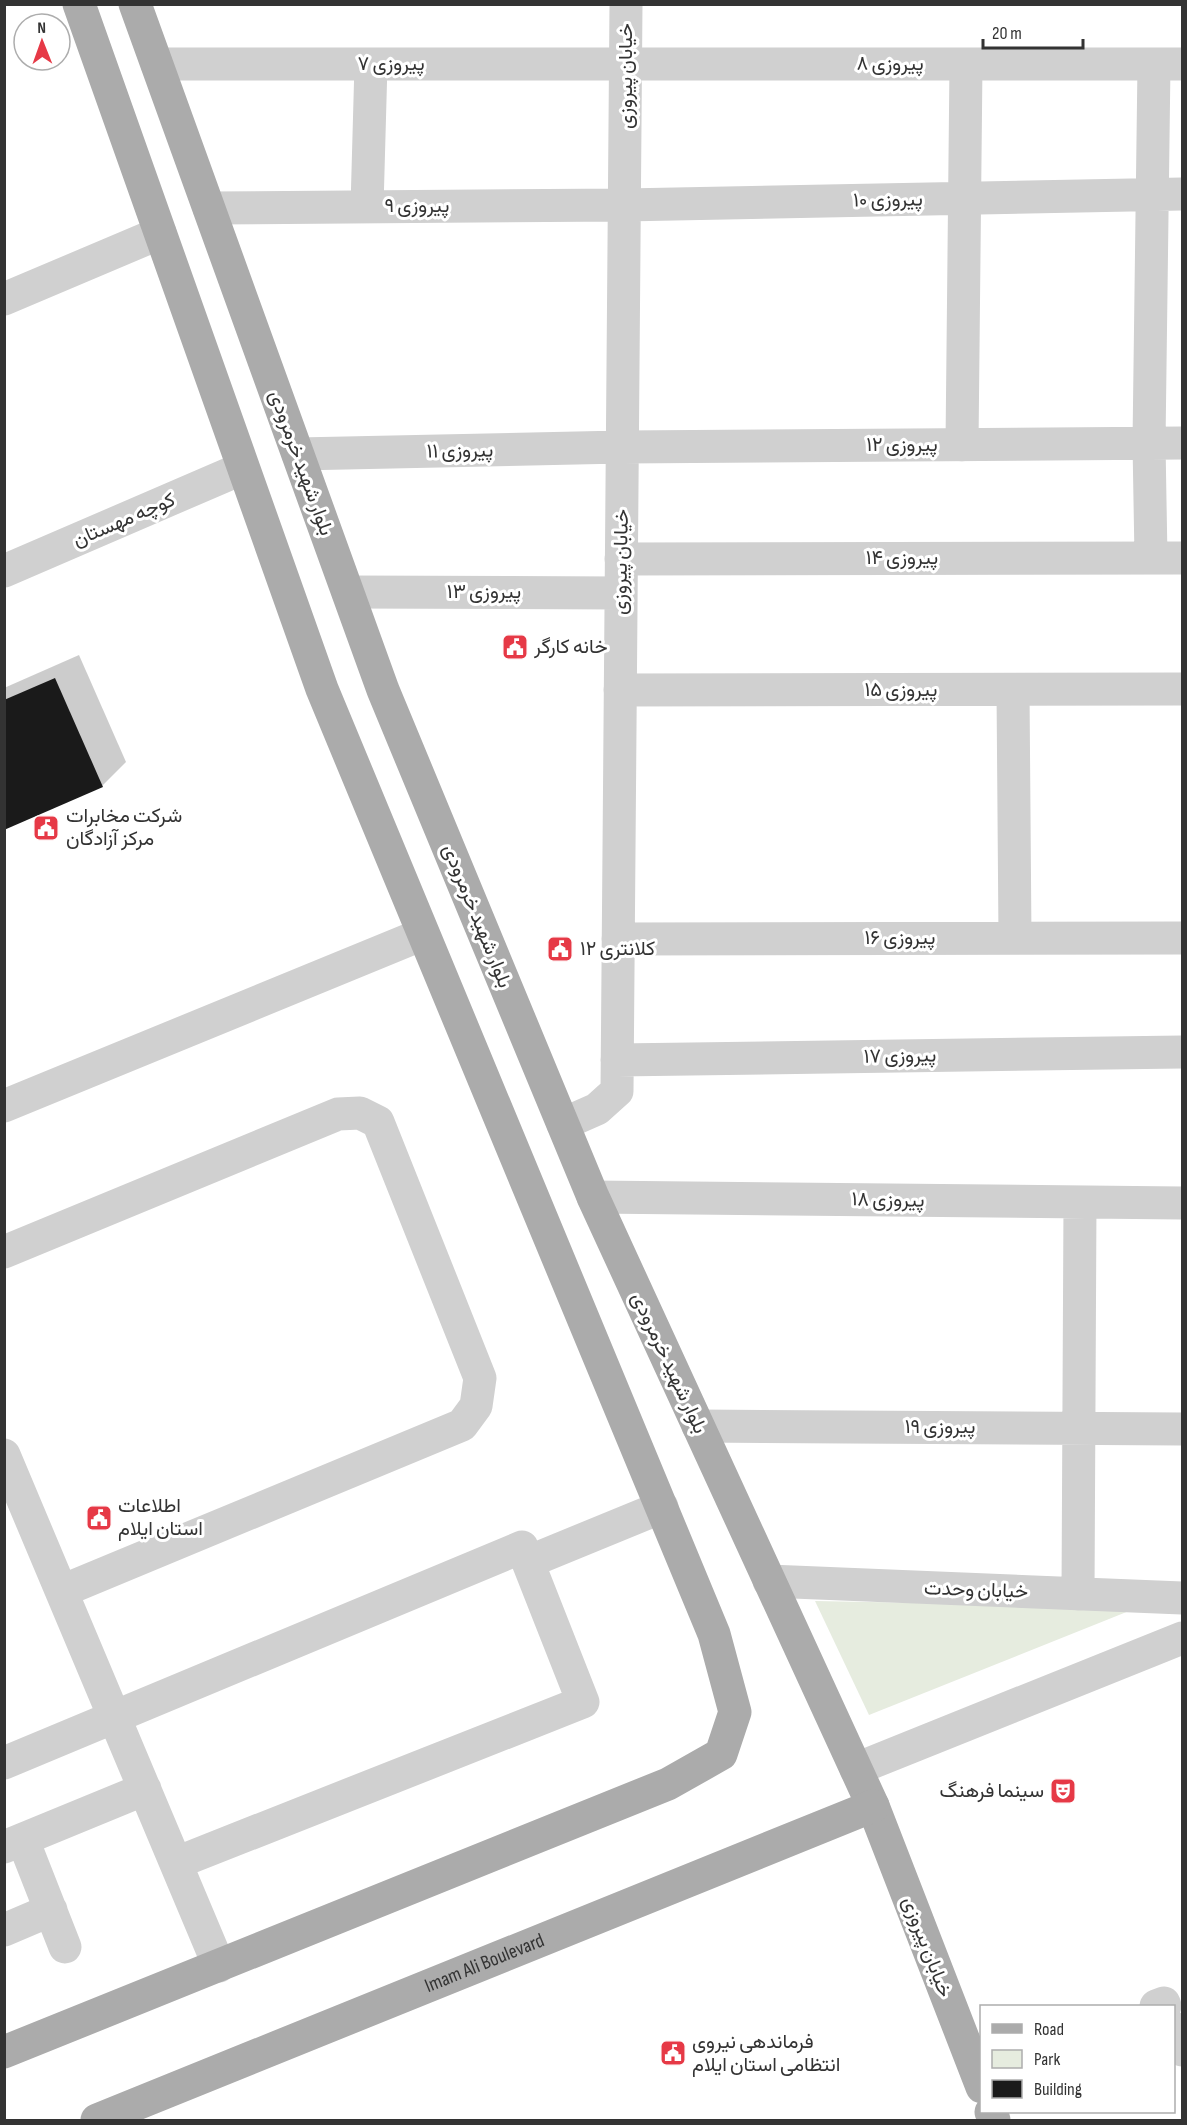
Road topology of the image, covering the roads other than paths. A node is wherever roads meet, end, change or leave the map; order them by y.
1 (79, 4) edge
2 (135, 4) edge
3 (626, 4) edge
4 (157, 64) junction
5 (371, 64) junction
6 (626, 64) junction
7 (966, 64) junction
8 (1168, 64) edge
9 (1167, 194) edge
10 (964, 198) junction
11 (624, 205) junction
12 (367, 207) junction
13 (209, 208) junction
14 (160, 233) junction
15 (4, 299) edge
16 (1149, 443) junction
17 (1182, 443) edge
18 (962, 445) junction
19 (622, 447) junction
20 (298, 454) junction
21 (243, 468) junction
22 (1167, 558) edge
23 (621, 559) junction
24 (4, 571) edge
25 (348, 592) junction
26 (621, 593) junction
27 (1182, 689) edge
28 (620, 690) junction
29 (1013, 690) junction
30 (423, 934) junction
31 (1015, 938) junction
32 (1182, 938) edge
33 (618, 939) junction
34 (1182, 1052) edge
35 (616, 1060) junction
36 (4, 1106) edge
37 (562, 1124) junction
38 (593, 1197) junction
39 (1080, 1202) junction
40 (1182, 1203) edge
41 (4, 1252) edge
42 (698, 1426) junction
43 (1079, 1428) junction
44 (1182, 1429) edge
45 (4, 1455) edge
46 (662, 1507) junction
47 (528, 1562) junction
48 (769, 1581) junction
49 (62, 1591) junction
50 (1078, 1594) junction
51 (1182, 1598) edge
52 (1182, 1638) edge
53 (115, 1718) junction
54 (4, 1763) edge
55 (856, 1770) junction
56 (145, 1789) junction
57 (873, 1806) junction
58 (14, 1844) edge
59 (176, 1863) junction
60 (51, 1910) junction
61 (4, 1930) edge
62 (65, 1947) dead end
63 (219, 1966) junction
64 (1175, 2033) edge
65 (1182, 2050) edge
66 (4, 2052) edge
67 (980, 2078) edge
68 (97, 2121) edge

1 - 14 main road
2 - 4 main road, بلوار شهید خرمرودی
3 - 6 street, خیابان پیروزی
4 - 5 street, پیروزی ۷
4 - 13 main road, بلوار شهید خرمرودی
5 - 6 street, پیروزی ۷
5 - 12 street
6 - 7 street, پیروزی ۸
6 - 11 street, خیابان پیروزی
7 - 8 street, پیروزی ۸
7 - 10 street
8 - 9 street
9 - 10 street, پیروزی ۱۰
9 - 16 street
10 - 11 street, پیروزی ۱۰
10 - 18 street
11 - 12 street, پیروزی ۹
11 - 19 street, خیابان پیروزی
12 - 13 street, پیروزی ۹
13 - 20 main road, بلوار شهید خرمرودی
14 - 15 street
14 - 21 main road
16 - 17 street, پیروزی ۱۲
16 - 18 street, پیروزی ۱۲
16 - 22 street
18 - 19 street, پیروزی ۱۲
19 - 20 street, پیروزی ۱۱
19 - 23 street, خیابان پیروزی
20 - 25 main road, بلوار شهید خرمرودی
21 - 24 street, کوچه مهستان
21 - 30 main road
22 - 23 street, پیروزی ۱۴
23 - 26 street, خیابان پیروزی
25 - 26 street, پیروزی ۱۳
25 - 37 main road, بلوار شهید خرمرودی
26 - 28 street, خیابان پیروزی
27 - 29 street, پیروزی ۱۵
28 - 29 street, پیروزی ۱۵
28 - 33 street, خیابان پیروزی
29 - 31 street
30 - 36 street
30 - 46 main road
31 - 32 street, پیروزی ۱۶
31 - 33 street, پیروزی ۱۶
33 - 35 street, خیابان پیروزی
34 - 35 street, پیروزی ۱۷
35 - 37 street, خیابان پیروزی
37 - 38 main road, بلوار شهید خرمرودی
38 - 39 street, پیروزی ۱۸
38 - 42 main road, بلوار شهید خرمرودی
39 - 40 street, پیروزی ۱۸
39 - 43 street
41 - 49 street
42 - 43 street, پیروزی ۱۹
42 - 48 main road, بلوار شهید خرمرودی
43 - 44 street, پیروزی ۱۹
43 - 50 street
45 - 49 street
46 - 47 street
46 - 63 main road
47 - 53 street
47 - 59 street
48 - 50 street, خیابان وحدت
48 - 55 main road, بلوار شهید خرمرودی
49 - 53 street
50 - 51 street, خیابان وحدت
52 - 55 street
53 - 54 street
53 - 56 street
55 - 57 main road, بلوار شهید خرمرودی
56 - 58 street
56 - 59 street
57 - 67 main road, خیابان پیروزی
57 - 68 main road, Imam Ali Boulevard
58 - 60 street
59 - 63 street
60 - 61 street
60 - 62 street
63 - 66 main road
64 - 65 street

